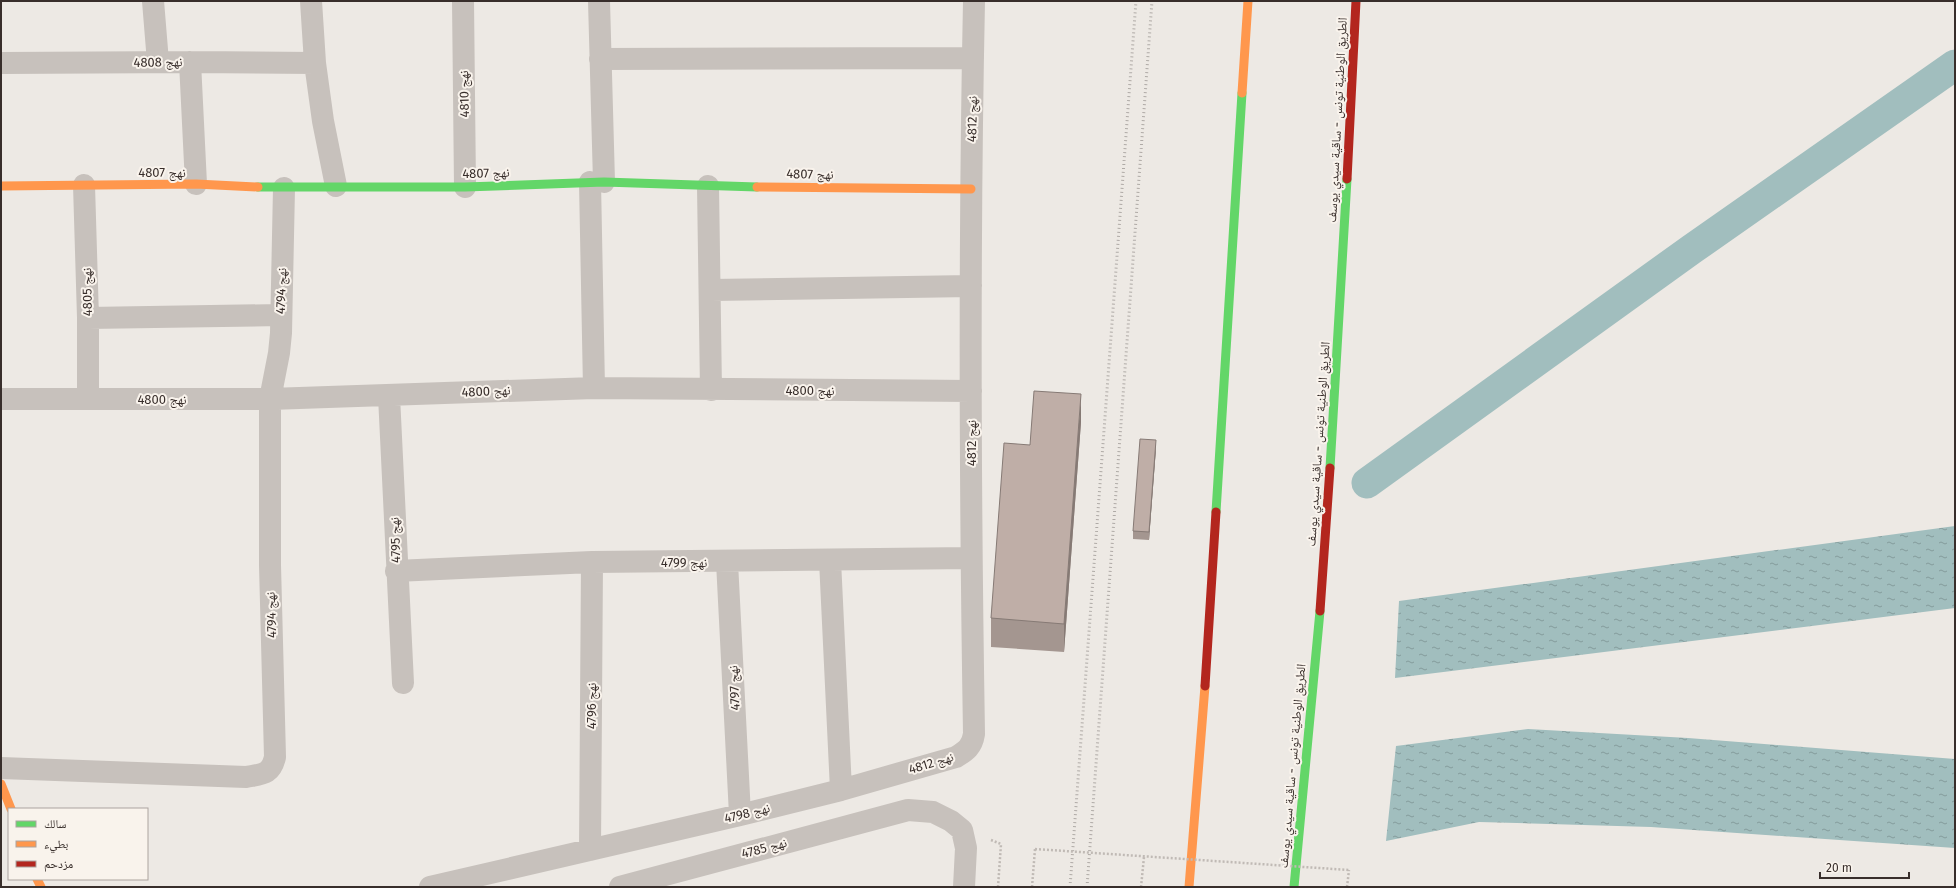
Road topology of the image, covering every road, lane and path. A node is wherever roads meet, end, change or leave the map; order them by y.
1 (153, 1) edge
2 (311, 1) edge
3 (462, 1) edge
4 (599, 1) edge
5 (974, 1) edge
6 (1248, 1) edge
7 (1356, 1) edge
8 (973, 58) junction
9 (600, 59) junction
10 (158, 62) junction
11 (190, 62) junction
12 (1, 63) edge
13 (315, 63) junction
14 (597, 182) junction
15 (196, 184) junction
16 (84, 185) junction
17 (1, 186) edge
18 (336, 186) junction
19 (708, 186) junction
20 (465, 187) junction
21 (284, 188) junction
22 (971, 189) junction
23 (971, 286) junction
24 (711, 290) junction
25 (280, 315) junction
26 (88, 318) junction
27 (594, 388) junction
28 (711, 390) junction
29 (971, 391) junction
30 (389, 396) junction
31 (1, 399) edge
32 (88, 399) junction
33 (270, 399) junction
34 (971, 558) junction
35 (830, 560) junction
36 (592, 562) junction
37 (727, 562) junction
38 (396, 571) junction
39 (403, 683) dead end
40 (1, 768) edge
41 (1, 784) edge
42 (841, 790) junction
43 (11, 808) edge
44 (740, 815) junction
45 (1001, 844) dead end
46 (590, 850) junction
47 (1144, 857) junction
48 (665, 881) edge
49 (430, 887) edge
50 (620, 887) edge
51 (964, 887) edge
52 (998, 887) edge
53 (1032, 887) edge
54 (1142, 887) edge
55 (1189, 887) edge
56 (1294, 887) edge
57 (1347, 887) edge

1 - 10 street
2 - 13 street
3 - 20 street, نهج 4810
4 - 9 street
5 - 8 street, نهج 4812
6 - 55 main road
7 - 56 main road, الطريق الوطنية تونس - ساقية سيدي يوسف
8 - 9 street
8 - 22 street, نهج 4812
9 - 14 street
10 - 11 street, نهج 4808
10 - 12 street, نهج 4808
11 - 13 street, نهج 4808
11 - 15 street
13 - 18 street
14 - 19 main road, نهج 4807
14 - 20 main road, نهج 4807
14 - 27 street
15 - 16 main road, نهج 4807
15 - 21 main road, نهج 4807
16 - 17 main road, نهج 4807
16 - 26 street, نهج 4805
18 - 20 main road, نهج 4807
18 - 21 main road, نهج 4807
19 - 22 main road, نهج 4807
19 - 24 street
21 - 25 street, نهج 4794
22 - 23 street, نهج 4812
23 - 24 street
23 - 29 street, نهج 4812
24 - 28 street
25 - 26 street
25 - 33 street, نهج 4794
26 - 32 street, نهج 4805
27 - 28 street, نهج 4800
27 - 30 street, نهج 4800
28 - 29 street, نهج 4800
29 - 34 street, نهج 4812
30 - 33 street, نهج 4800
30 - 38 street, نهج 4795
31 - 32 street, نهج 4800
32 - 33 street, نهج 4800
33 - 40 street, نهج 4794
34 - 35 street, نهج 4799
34 - 42 street, نهج 4812
35 - 37 street, نهج 4799
35 - 42 street
36 - 37 street, نهج 4799
36 - 38 street, نهج 4799
36 - 46 street, نهج 4796
37 - 44 street, نهج 4797
38 - 39 street, نهج 4795
41 - 43 main road
42 - 44 street, نهج 4798
44 - 46 street, نهج 4798
45 - 52 path
46 - 49 street, نهج 4798
47 - 53 path, bridge
47 - 54 path
47 - 57 path, bridge
48 - 50 street, نهج 4785
48 - 51 street, نهج 4785

